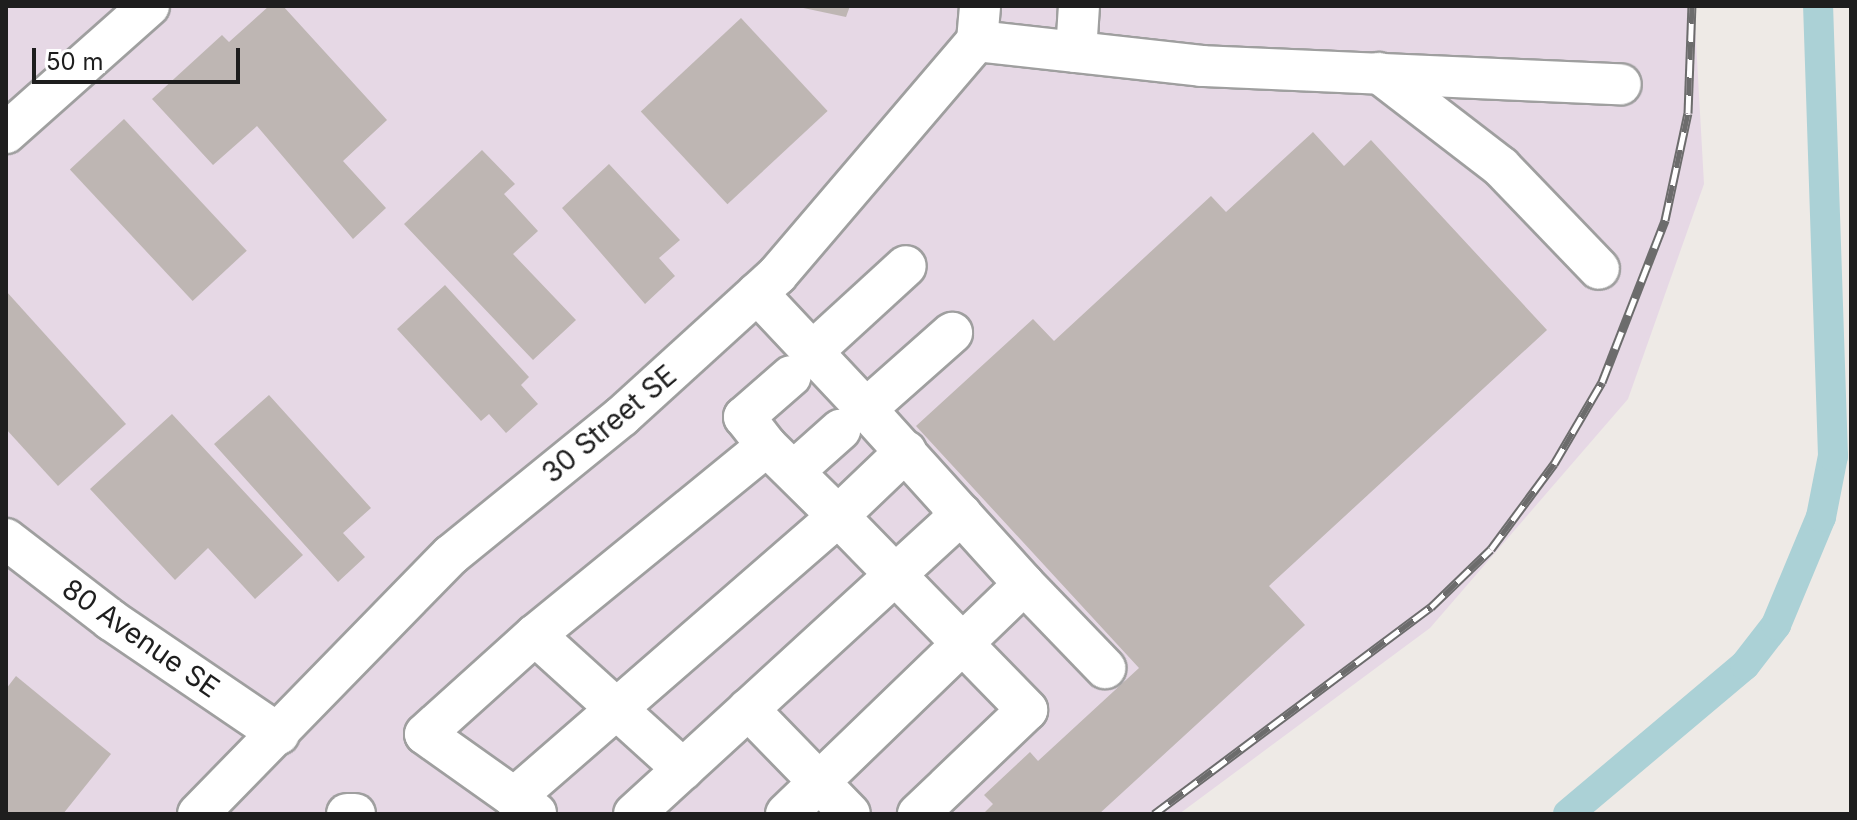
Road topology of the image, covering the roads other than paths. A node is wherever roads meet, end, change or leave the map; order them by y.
1 (149, 6) edge
2 (1079, 6) edge
3 (978, 24) edge
4 (1076, 52) junction
5 (1379, 73) junction
6 (1621, 84) dead end
7 (6, 133) edge
8 (906, 266) dead end
9 (1599, 269) dead end
10 (757, 293) junction
11 (952, 333) dead end
12 (801, 364) junction
13 (853, 420) junction
14 (906, 451) junction
15 (780, 458) junction
16 (961, 514) junction
17 (838, 516) junction
18 (6, 539) edge
19 (894, 575) junction
20 (1024, 584) junction
21 (535, 635) junction
22 (961, 645) junction
23 (1105, 668) dead end
24 (615, 705) junction
25 (748, 709) junction
26 (279, 734) junction
27 (683, 769) junction
28 (818, 783) junction
29 (526, 806) edge
30 (218, 808) edge
31 (347, 814) edge
32 (355, 814) edge
33 (634, 814) edge
34 (786, 814) edge
35 (850, 814) edge
36 (918, 814) edge

1 - 7 street
2 - 4 street
3 - 4 street
3 - 10 street, 30 Street SE
4 - 5 street
5 - 6 street
5 - 9 street
8 - 12 street
10 - 12 street
10 - 26 street, 30 Street SE
11 - 13 street
12 - 13 street
12 - 15 street
13 - 14 street
13 - 15 street
14 - 16 street
14 - 17 street
15 - 17 street
15 - 21 street
16 - 19 street
16 - 20 street
17 - 19 street
17 - 24 street
18 - 26 street, 80 Avenue SE
19 - 22 street
19 - 25 street
20 - 22 street
20 - 23 street
21 - 24 street
21 - 29 street
22 - 28 street
22 - 36 street
24 - 27 street
24 - 29 street
25 - 27 street
25 - 28 street
26 - 30 street, 30 Street SE
27 - 33 street
28 - 34 street
28 - 35 street
31 - 32 street

